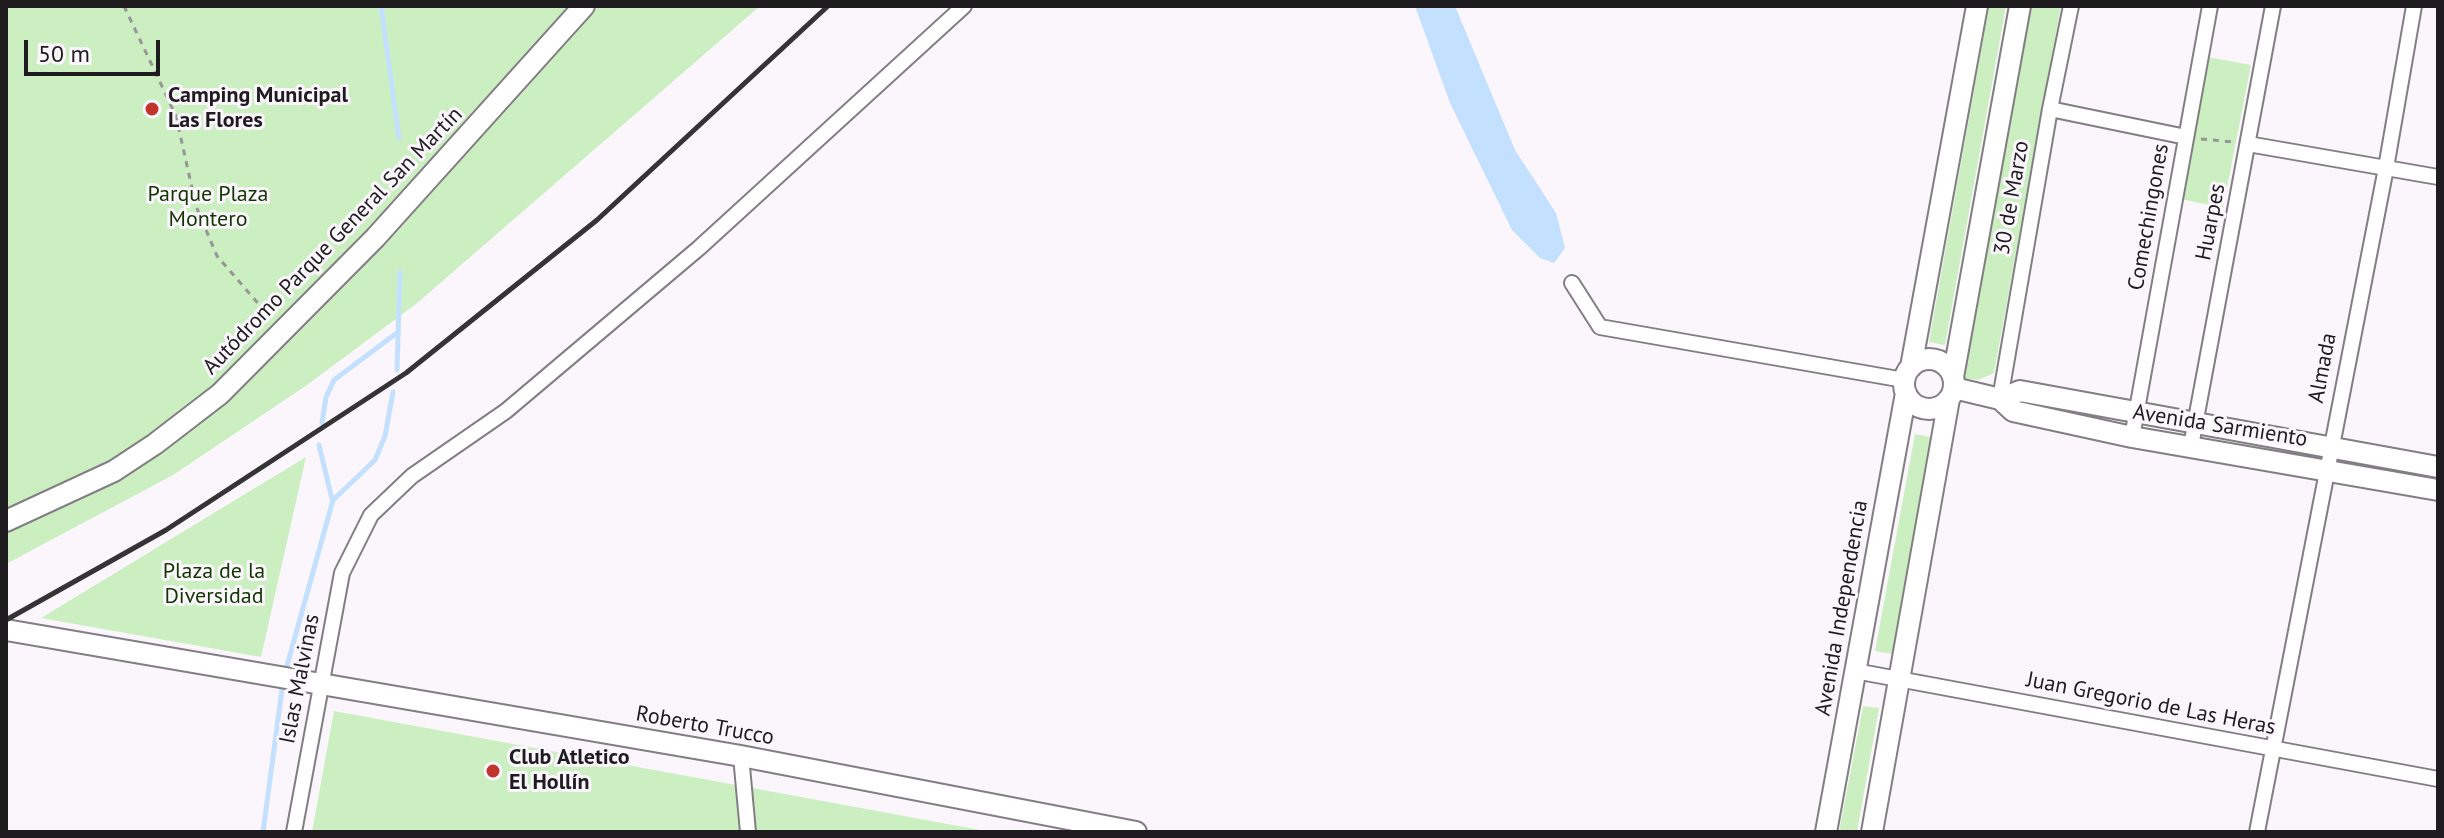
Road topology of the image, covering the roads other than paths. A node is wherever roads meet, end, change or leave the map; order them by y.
1 (584, 6) edge
2 (964, 6) edge
3 (1977, 6) edge
4 (2020, 6) edge
5 (2071, 6) edge
6 (2210, 6) edge
7 (2273, 6) edge
8 (2414, 6) edge
9 (2050, 109) junction
10 (2186, 137) junction
11 (2248, 144) junction
12 (2386, 168) junction
13 (2438, 177) edge
14 (1572, 283) dead end
15 (1907, 380) junction
16 (1952, 388) junction
17 (2000, 399) junction
18 (2137, 413) junction
19 (2195, 424) junction
20 (2132, 437) junction
21 (2191, 446) junction
22 (2330, 447) junction
23 (2438, 467) edge
24 (2327, 468) junction
25 (2438, 490) edge
26 (6, 521) edge
27 (6, 630) edge
28 (1855, 671) junction
29 (1899, 679) junction
30 (320, 686) junction
31 (2272, 749) junction
32 (741, 756) junction
33 (2438, 779) edge
34 (1062, 826) edge
35 (294, 832) edge
36 (748, 832) edge
37 (1136, 832) edge
38 (1826, 832) edge
39 (1872, 832) edge
40 (2257, 832) edge

1 - 26 main road, Autódromo Parque General San Martín
2 - 30 street, Islas Malvinas
3 - 15 main road, Avenida Independencia
4 - 16 main road
5 - 9 street, 30 de Marzo
6 - 10 street, Comechingones
7 - 11 street, Huarpes
8 - 12 street, Almada
9 - 10 street
9 - 17 street, 30 de Marzo
10 - 18 street, Comechingones
11 - 12 street
11 - 19 street, Huarpes
12 - 13 street
12 - 22 street, Almada
14 - 15 street
15 - 16 main road
15 - 16 main road
15 - 28 main road, Avenida Independencia
16 - 17 main road, Avenida Sarmiento
16 - 29 main road
17 - 18 main road, Avenida Sarmiento
17 - 20 main road, Avenida Sarmiento
18 - 19 main road, Avenida Sarmiento
18 - 20 street, Comechingones
19 - 21 street, Huarpes
19 - 22 main road, Avenida Sarmiento
20 - 21 main road, Avenida Sarmiento
21 - 24 main road, Avenida Sarmiento
22 - 23 main road, Avenida Sarmiento
22 - 24 street, Almada
24 - 25 main road, Avenida Sarmiento
24 - 31 street, Almada
27 - 30 main road, Roberto Trucco
28 - 29 street, Juan Gregorio de Las Heras
28 - 38 main road, Avenida Independencia
29 - 31 street, Juan Gregorio de Las Heras
29 - 39 main road
30 - 32 main road, Roberto Trucco
30 - 35 street, Islas Malvinas
31 - 33 street, Juan Gregorio de Las Heras
31 - 40 street, Almada
32 - 34 main road, Roberto Trucco
32 - 36 street
34 - 37 main road, Roberto Trucco

